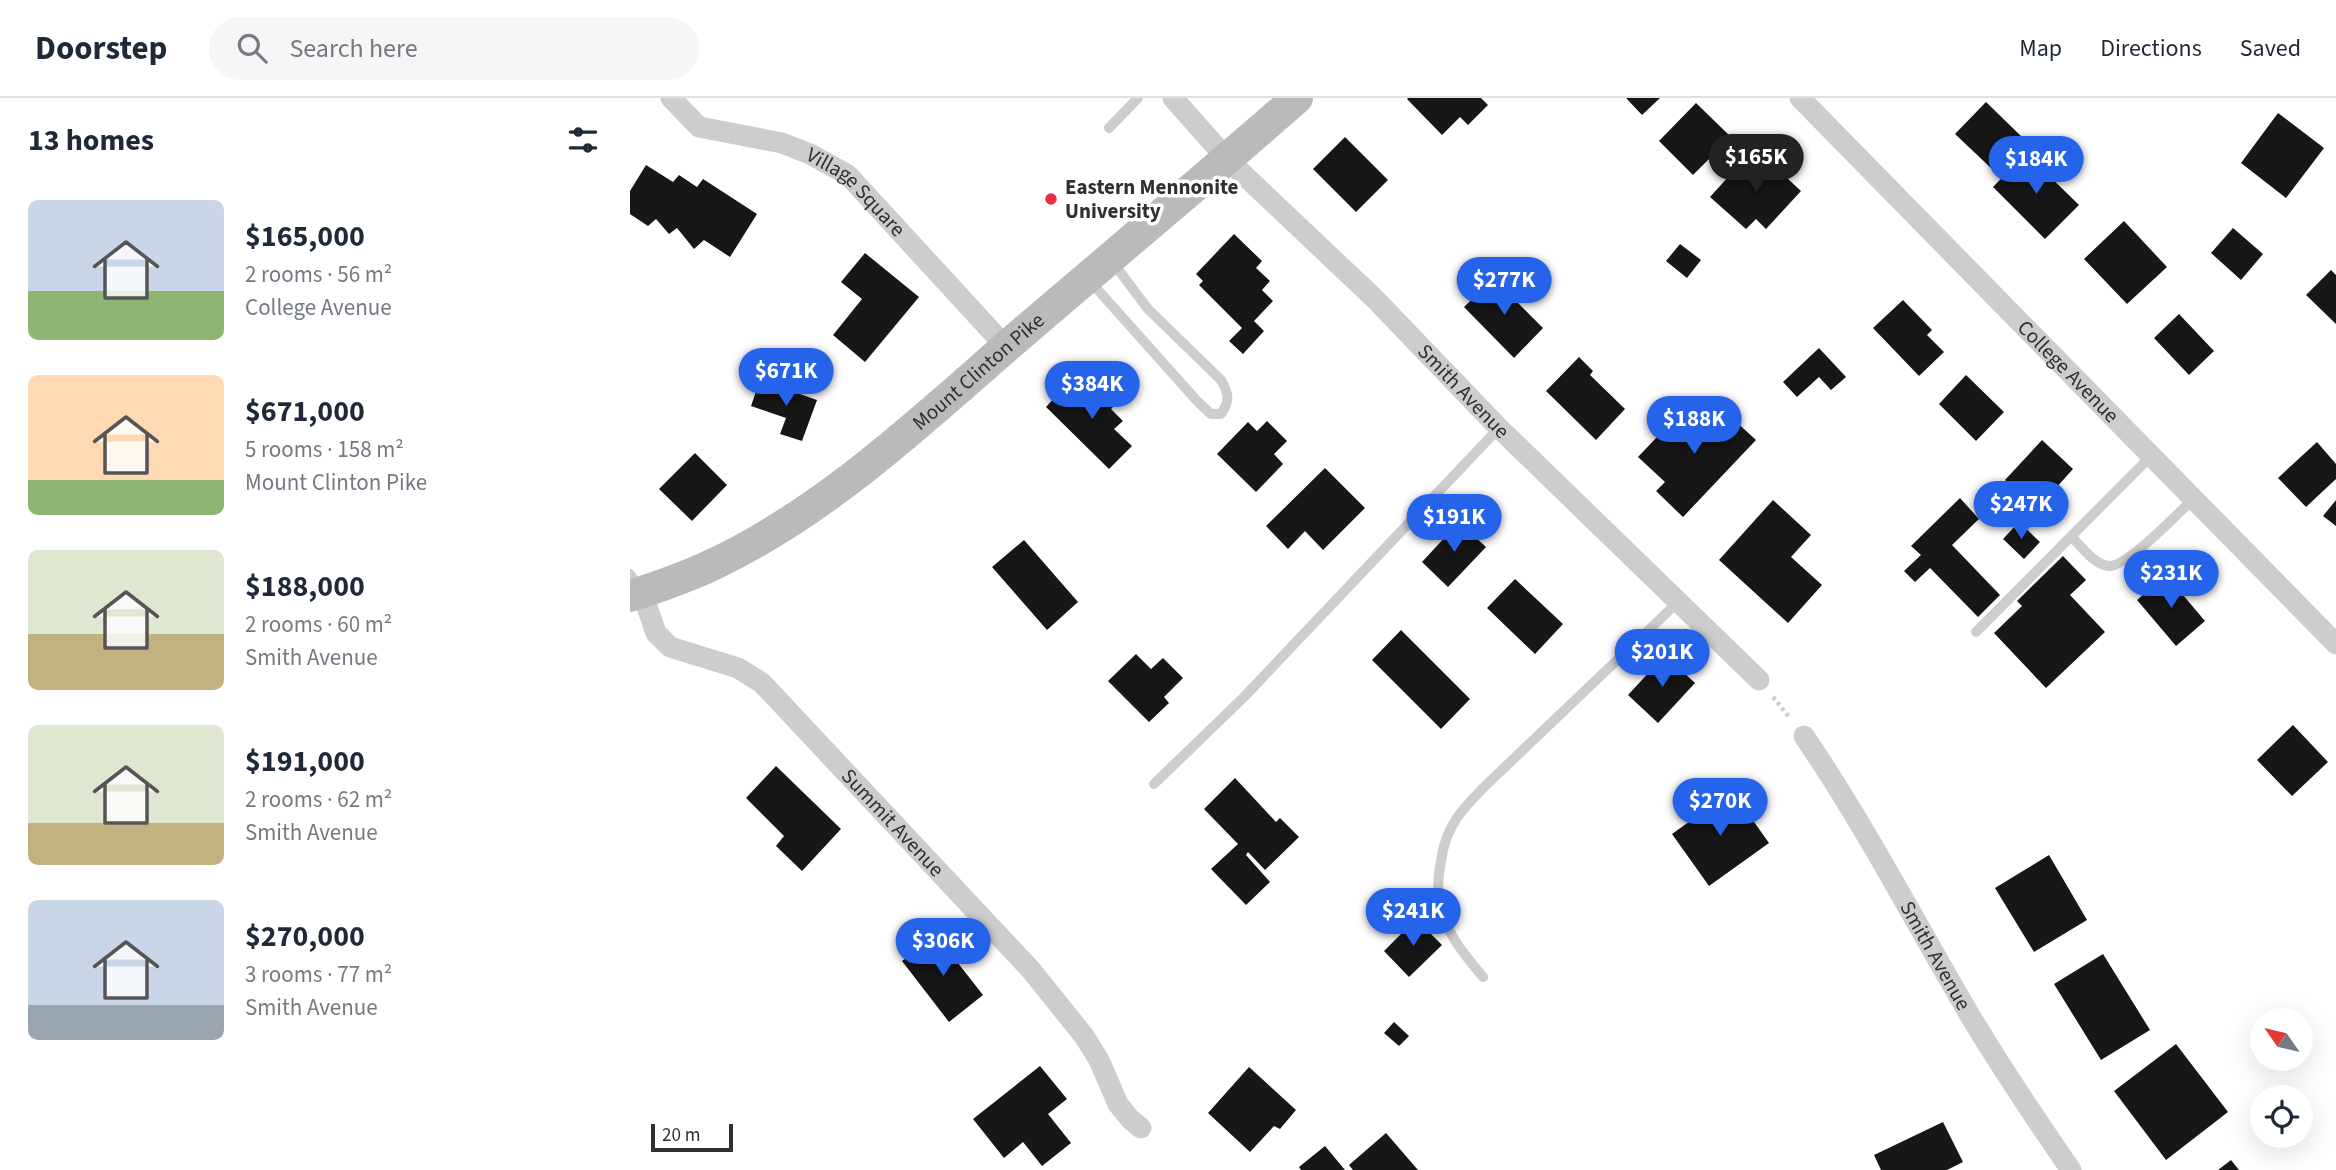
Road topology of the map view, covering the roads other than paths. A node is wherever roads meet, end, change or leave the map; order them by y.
1 (671, 98) edge
2 (1138, 98) edge
3 (1173, 98) edge
4 (1297, 98) edge
5 (1800, 98) edge
6 (1109, 128) dead end
7 (1227, 159) junction
8 (1098, 268) junction
9 (1006, 347) junction
10 (1499, 428) junction
11 (2151, 456) junction
12 (2193, 499) junction
13 (2071, 536) junction
14 (634, 587) edge
15 (1678, 602) junction
16 (1976, 632) dead end
17 (2336, 643) edge
18 (1759, 680) road end
19 (1804, 736) road end
20 (1154, 783) dead end
21 (1483, 977) dead end
22 (1141, 1128) dead end
23 (2071, 1170) edge

1 - 9 street, Village Square
2 - 6 lane
3 - 7 street, Smith Avenue
4 - 7 street, Mount Clinton Pike
5 - 11 street, College Avenue
7 - 8 street, Mount Clinton Pike
7 - 10 street, Smith Avenue
8 - 8 lane
8 - 9 street, Mount Clinton Pike
9 - 14 street, Mount Clinton Pike
10 - 15 street, Smith Avenue
10 - 20 lane
11 - 12 street, College Avenue
11 - 13 lane
12 - 13 lane
12 - 17 street, College Avenue
13 - 16 lane
14 - 22 street, Summit Avenue
15 - 18 street, Smith Avenue
15 - 21 lane
19 - 23 street, Smith Avenue

